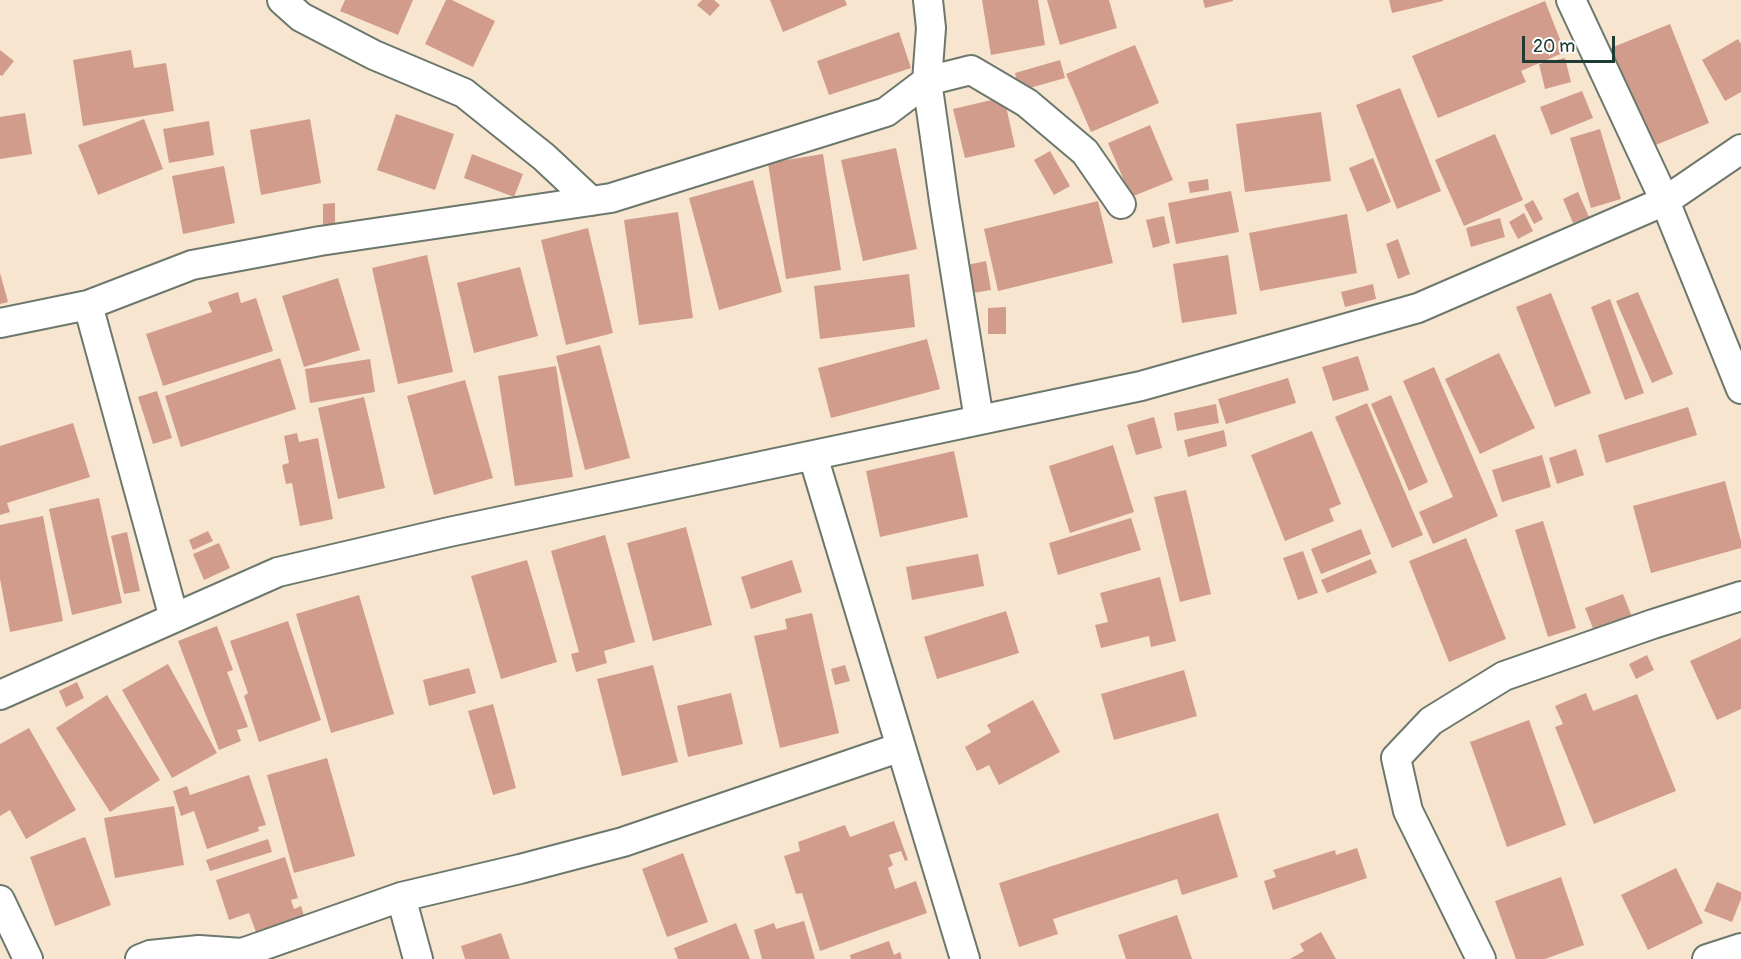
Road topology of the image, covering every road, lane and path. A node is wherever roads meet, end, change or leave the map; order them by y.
1 (282, 0) edge
2 (928, 0) edge
3 (1571, 0) edge
4 (927, 81) junction
5 (1741, 149) edge
6 (591, 201) junction
7 (1665, 201) junction
8 (1121, 204) dead end
9 (88, 305) junction
10 (0, 323) edge
11 (1741, 389) edge
12 (979, 420) junction
13 (813, 456) junction
14 (1741, 596) edge
15 (174, 618) junction
16 (0, 694) edge
17 (901, 747) junction
18 (401, 897) junction
19 (0, 900) edge
20 (1741, 948) edge
21 (28, 959) edge
22 (140, 959) edge
23 (418, 959) edge
24 (965, 959) edge
25 (1481, 959) edge
26 (1707, 959) edge

1 - 6 street
2 - 4 street
3 - 7 street
4 - 6 street
4 - 8 street
4 - 12 street
5 - 7 street
6 - 9 street
7 - 11 street
7 - 12 street
9 - 10 street
9 - 15 street
12 - 13 street
13 - 15 street
13 - 17 street
14 - 25 street
15 - 16 street
17 - 18 street
17 - 24 street
18 - 22 street
18 - 23 street
19 - 21 street
20 - 26 street

